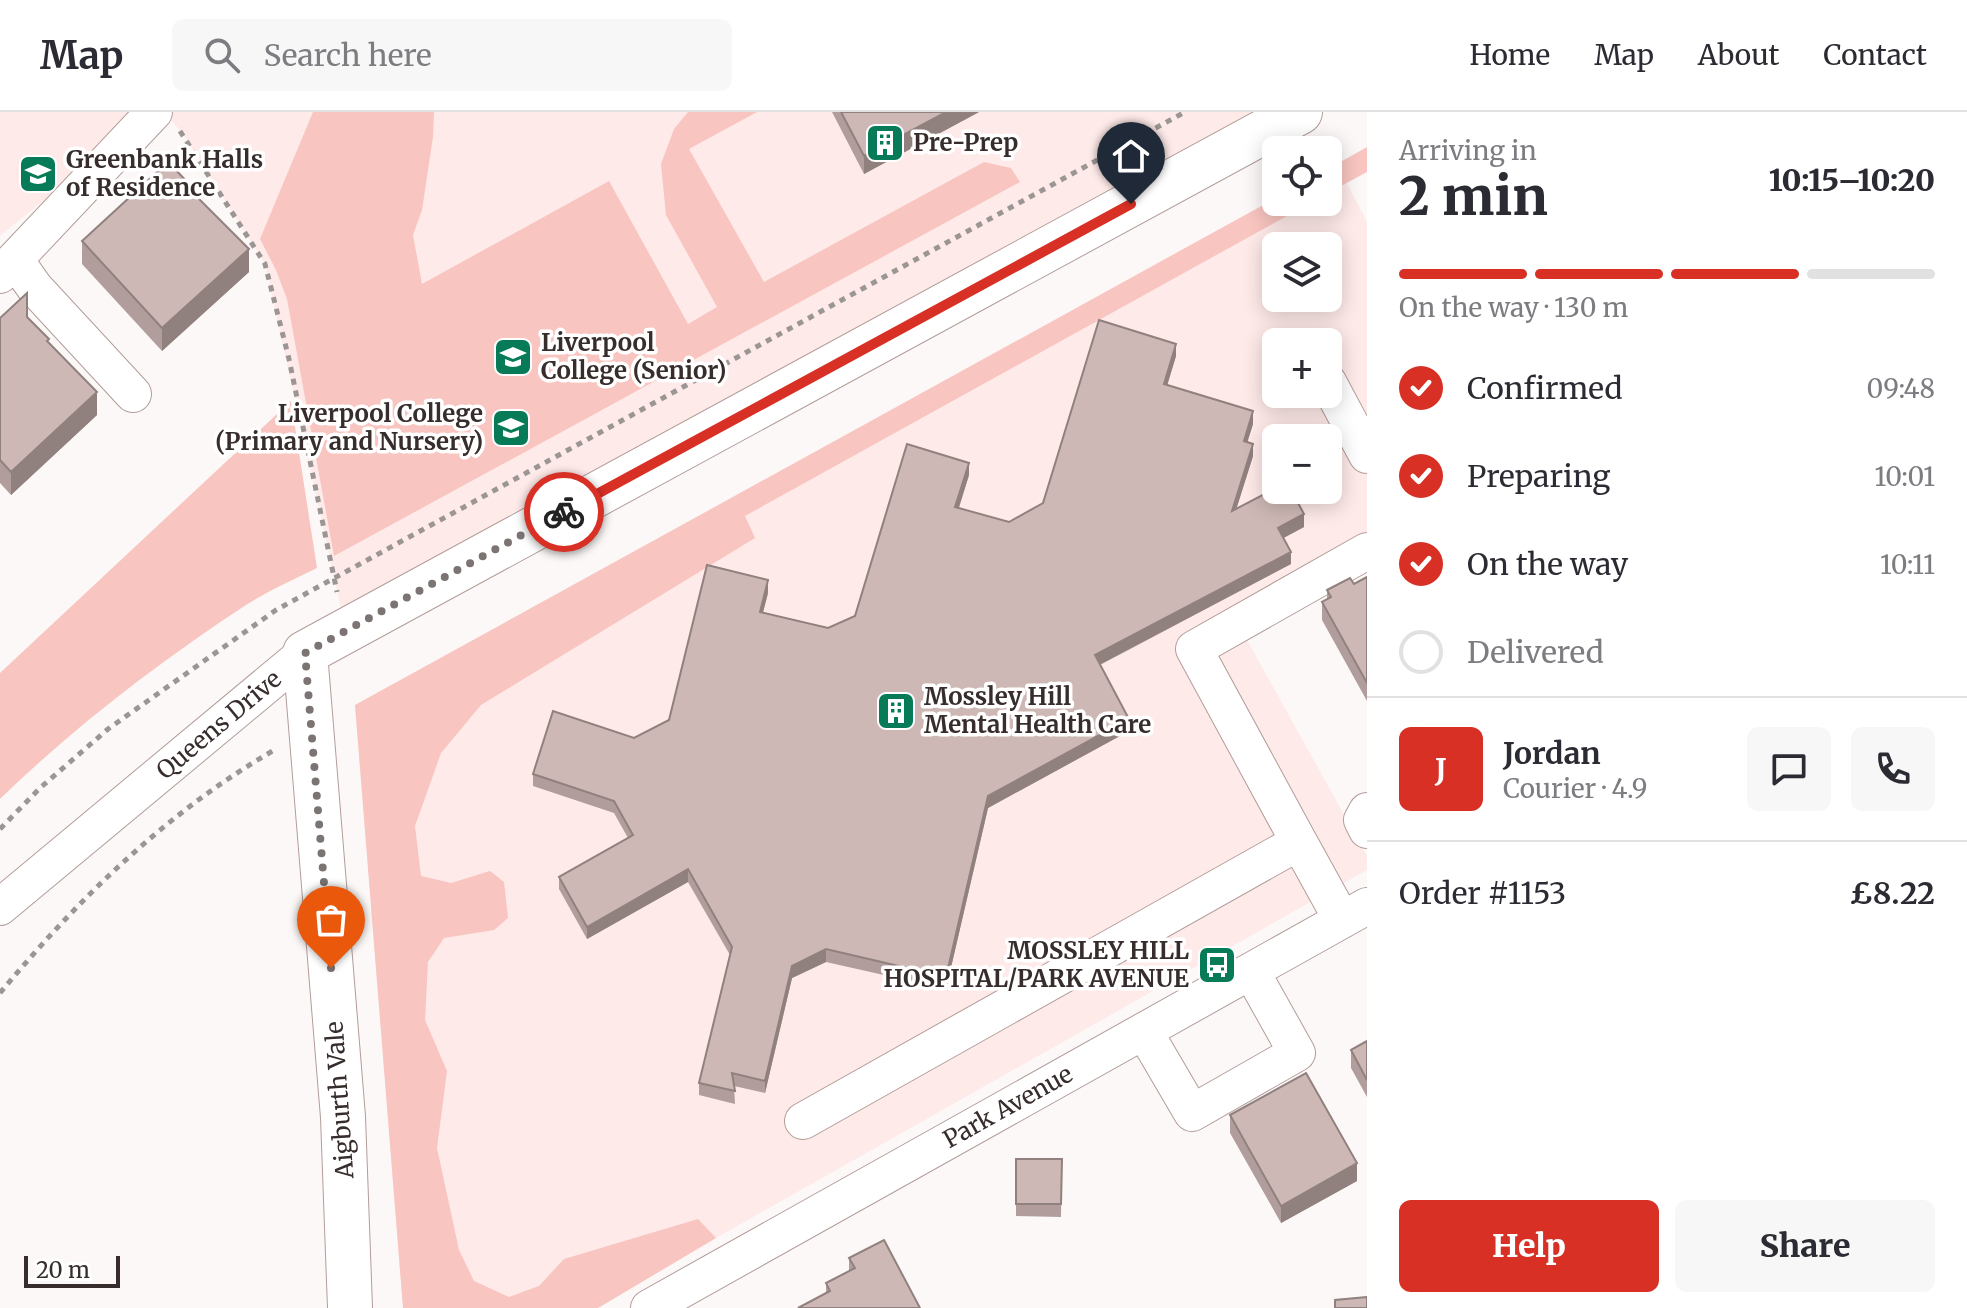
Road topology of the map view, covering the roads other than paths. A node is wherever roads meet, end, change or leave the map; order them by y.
1 (1300, 112) edge
2 (164, 117) edge
3 (8, 268) edge
4 (133, 394) dead end
5 (1342, 408) edge
6 (1367, 455) edge
7 (1367, 551) edge
8 (305, 653) junction
9 (1367, 811) edge
10 (1367, 830) edge
11 (1299, 842) junction
12 (0, 907) edge
13 (1359, 915) edge
14 (1251, 971) junction
15 (1144, 1031) junction
16 (803, 1121) dead end
17 (350, 1308) edge
18 (649, 1308) edge

1 - 8 main road, Queens Drive
2 - 3 street
3 - 4 street
5 - 6 street
7 - 11 street
8 - 12 street, Queens Drive
8 - 17 main road, Aigburth Vale
9 - 10 street
11 - 13 street
11 - 16 street
13 - 14 street, Park Avenue
14 - 15 street, Park Avenue
14 - 15 street
15 - 18 street, Park Avenue

